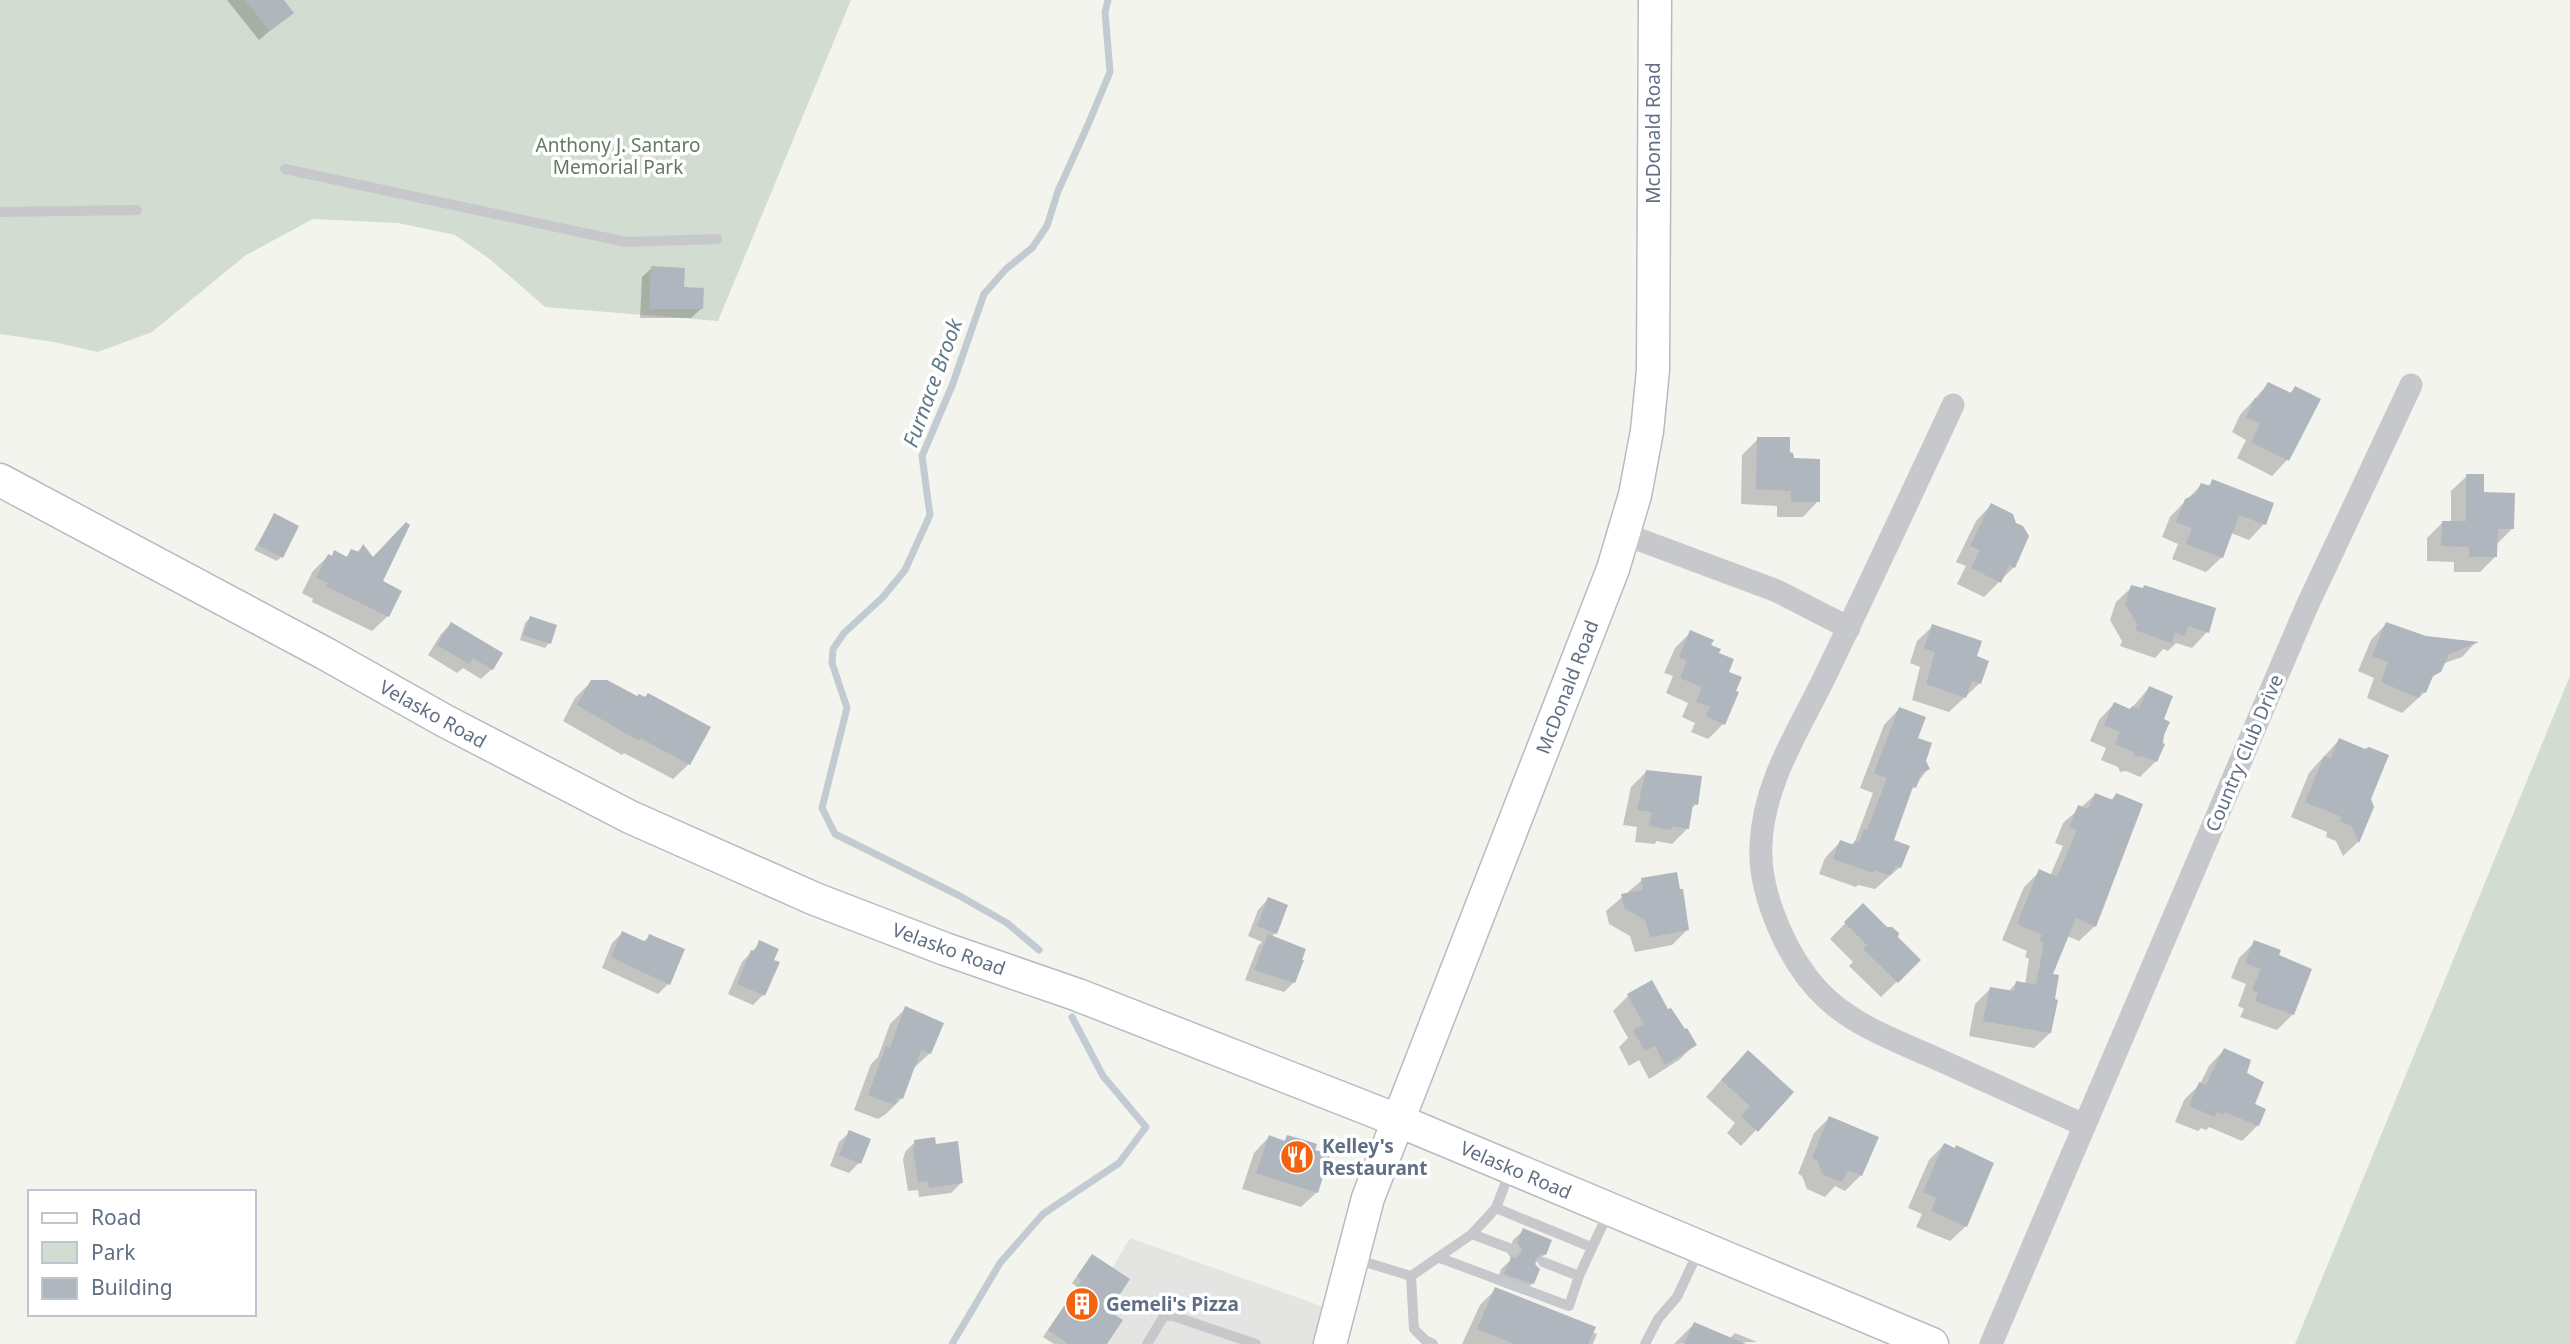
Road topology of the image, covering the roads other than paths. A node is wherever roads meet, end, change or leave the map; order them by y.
1 (1655, 0) edge
2 (285, 169) dead end
3 (137, 210) dead end
4 (0, 212) edge
5 (717, 239) dead end
6 (2411, 385) dead end
7 (1953, 405) dead end
8 (0, 480) edge
9 (1624, 534) junction
10 (1849, 628) junction
11 (1397, 1120) junction
12 (2084, 1125) junction
13 (1511, 1168) junction
14 (1496, 1208) junction
15 (1610, 1209) junction
16 (1472, 1234) junction
17 (1591, 1247) junction
18 (1701, 1247) junction
19 (1514, 1250) dead end
20 (1440, 1258) junction
21 (1352, 1259) junction
22 (1544, 1262) dead end
23 (1411, 1276) junction
24 (1579, 1276) junction
25 (1569, 1306) junction
26 (1574, 1317) dead end
27 (1147, 1344) edge
28 (1256, 1344) edge
29 (1330, 1344) edge
30 (1433, 1344) edge
31 (1645, 1344) edge
32 (1931, 1344) edge
33 (1991, 1344) edge

1 - 9 street, McDonald Road
2 - 5 lane
3 - 4 lane
6 - 12 street, Country Club Drive
7 - 10 street
8 - 11 street, Velasko Road
9 - 10 street
9 - 11 street, McDonald Road
10 - 12 street
11 - 13 street, Velasko Road
11 - 21 street, McDonald Road
12 - 33 street, Country Club Drive
13 - 14 lane
13 - 15 street, Velasko Road
14 - 16 lane
14 - 17 lane
15 - 17 lane
15 - 18 street, Velasko Road
16 - 19 lane
16 - 20 lane
17 - 24 lane
18 - 31 lane
18 - 32 street, Velasko Road
20 - 23 lane
20 - 25 lane
21 - 23 lane
21 - 29 street, McDonald Road
22 - 24 lane
23 - 30 lane
24 - 25 lane
25 - 26 lane
27 - 28 lane

